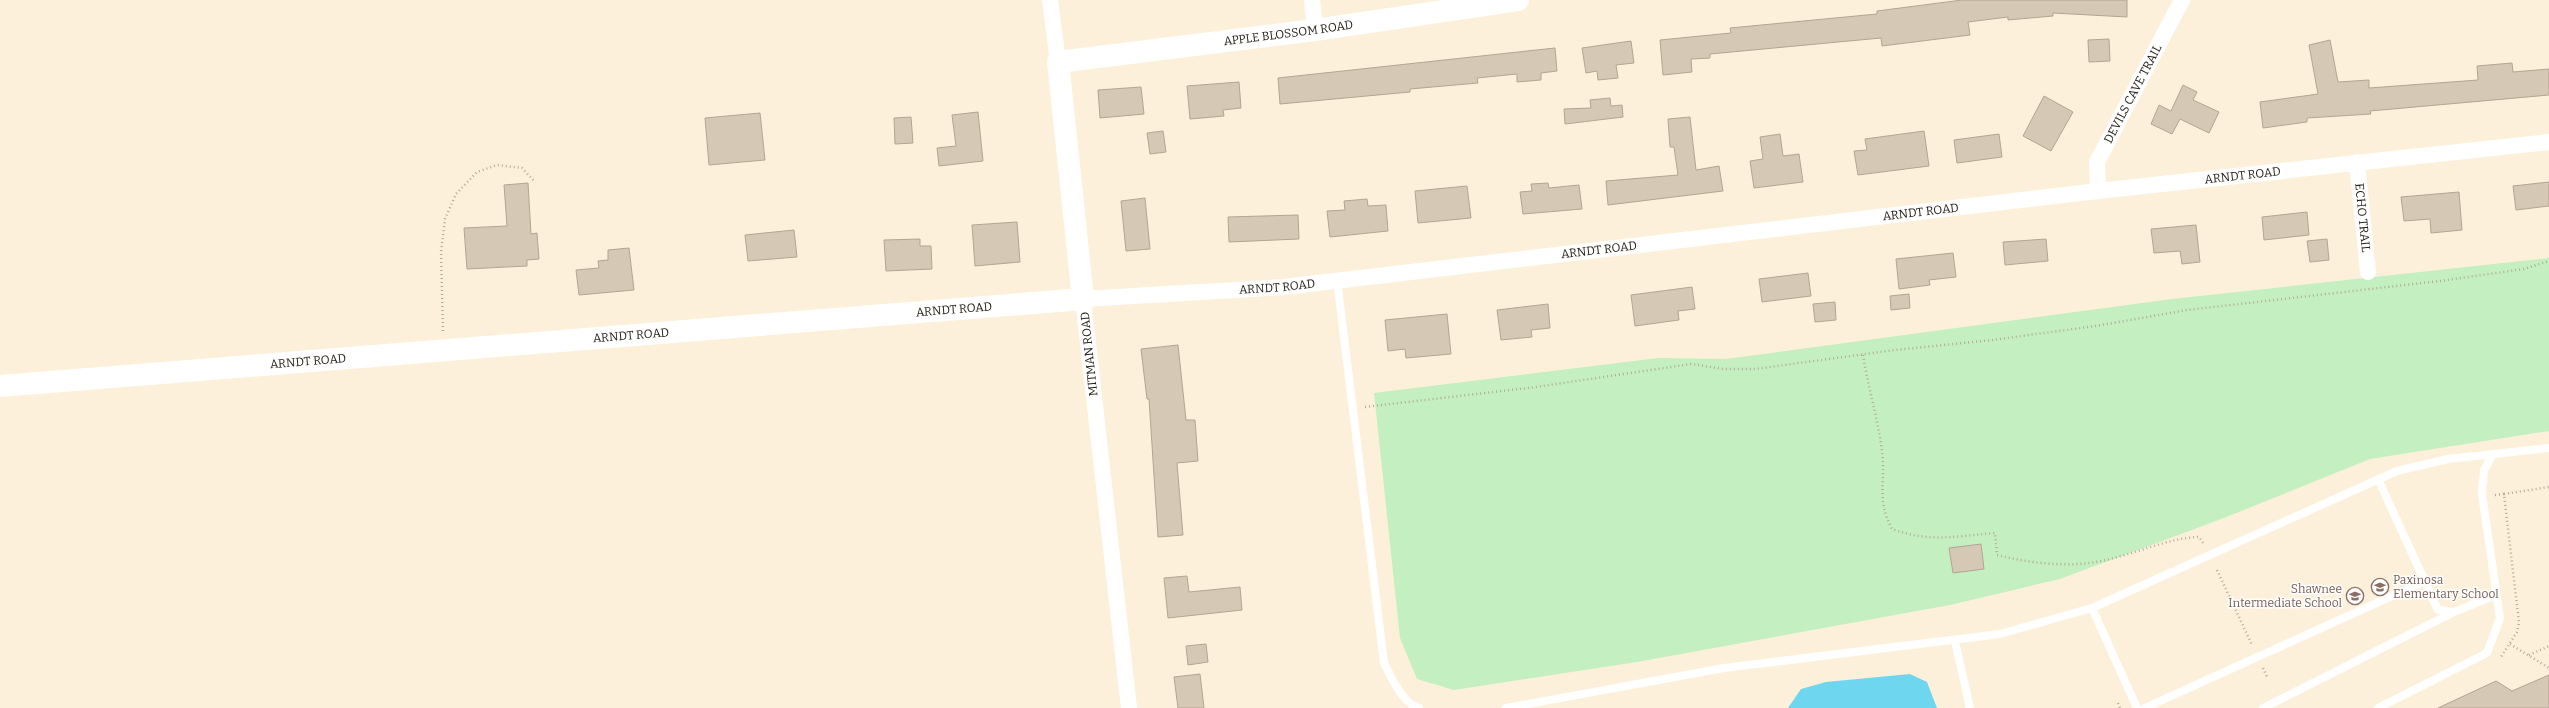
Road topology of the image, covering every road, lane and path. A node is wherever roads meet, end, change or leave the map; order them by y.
1 (1050, 0) edge
2 (1312, 0) edge
3 (1518, 0) edge
4 (2182, 0) edge
5 (1315, 30) junction
6 (1058, 62) junction
7 (2549, 142) edge
8 (2357, 162) junction
9 (535, 182) dead end
10 (2098, 191) junction
11 (2549, 261) edge
12 (2368, 272) dead end
13 (1337, 280) junction
14 (1083, 298) junction
15 (445, 351) junction
16 (1863, 355) junction
17 (0, 386) edge
18 (1353, 409) junction
19 (2549, 448) edge
20 (2493, 454) junction
21 (2378, 479) junction
22 (2549, 486) edge
23 (2504, 494) junction
24 (2483, 497) junction
25 (2205, 546) dead end
26 (2217, 570) dead end
27 (2425, 581) junction
28 (2496, 595) junction
29 (2092, 608) junction
30 (2454, 612) junction
31 (1955, 641) junction
32 (2252, 646) dead end
33 (2549, 646) edge
34 (2528, 655) junction
35 (2262, 668) dead end
36 (2549, 668) edge
37 (2268, 679) dead end
38 (2118, 703) dead end
39 (1129, 708) edge
40 (1419, 708) edge
41 (1506, 708) edge
42 (1970, 708) edge
43 (2120, 708) edge
44 (2137, 708) edge
45 (2145, 708) edge
46 (2263, 708) edge
47 (2378, 708) edge

1 - 6 street, MITMAN ROAD
2 - 5 street
3 - 5 street, APPLE BLOSSOM ROAD
4 - 10 street, DEVILS CAVE TRAIL
5 - 6 street, APPLE BLOSSOM ROAD
6 - 14 street, MITMAN ROAD
7 - 8 street, ARNDT ROAD
8 - 10 street, ARNDT ROAD
8 - 12 street, ECHO TRAIL
9 - 15 path
10 - 13 street, ARNDT ROAD
11 - 16 path
13 - 14 street, ARNDT ROAD
13 - 18 lane
14 - 15 street, ARNDT ROAD
14 - 39 street, MITMAN ROAD
15 - 17 street, ARNDT ROAD
16 - 18 path
16 - 25 path
18 - 40 lane
19 - 20 lane
20 - 21 lane
20 - 24 lane
21 - 27 lane
21 - 29 lane
22 - 23 path
23 - 24 path
23 - 34 path
24 - 28 lane
26 - 32 path
27 - 30 lane
27 - 45 lane
28 - 30 lane
28 - 47 lane
29 - 31 lane
29 - 44 lane
30 - 46 lane
31 - 41 lane
31 - 42 lane
33 - 34 path
34 - 36 path
35 - 37 path
38 - 43 path

